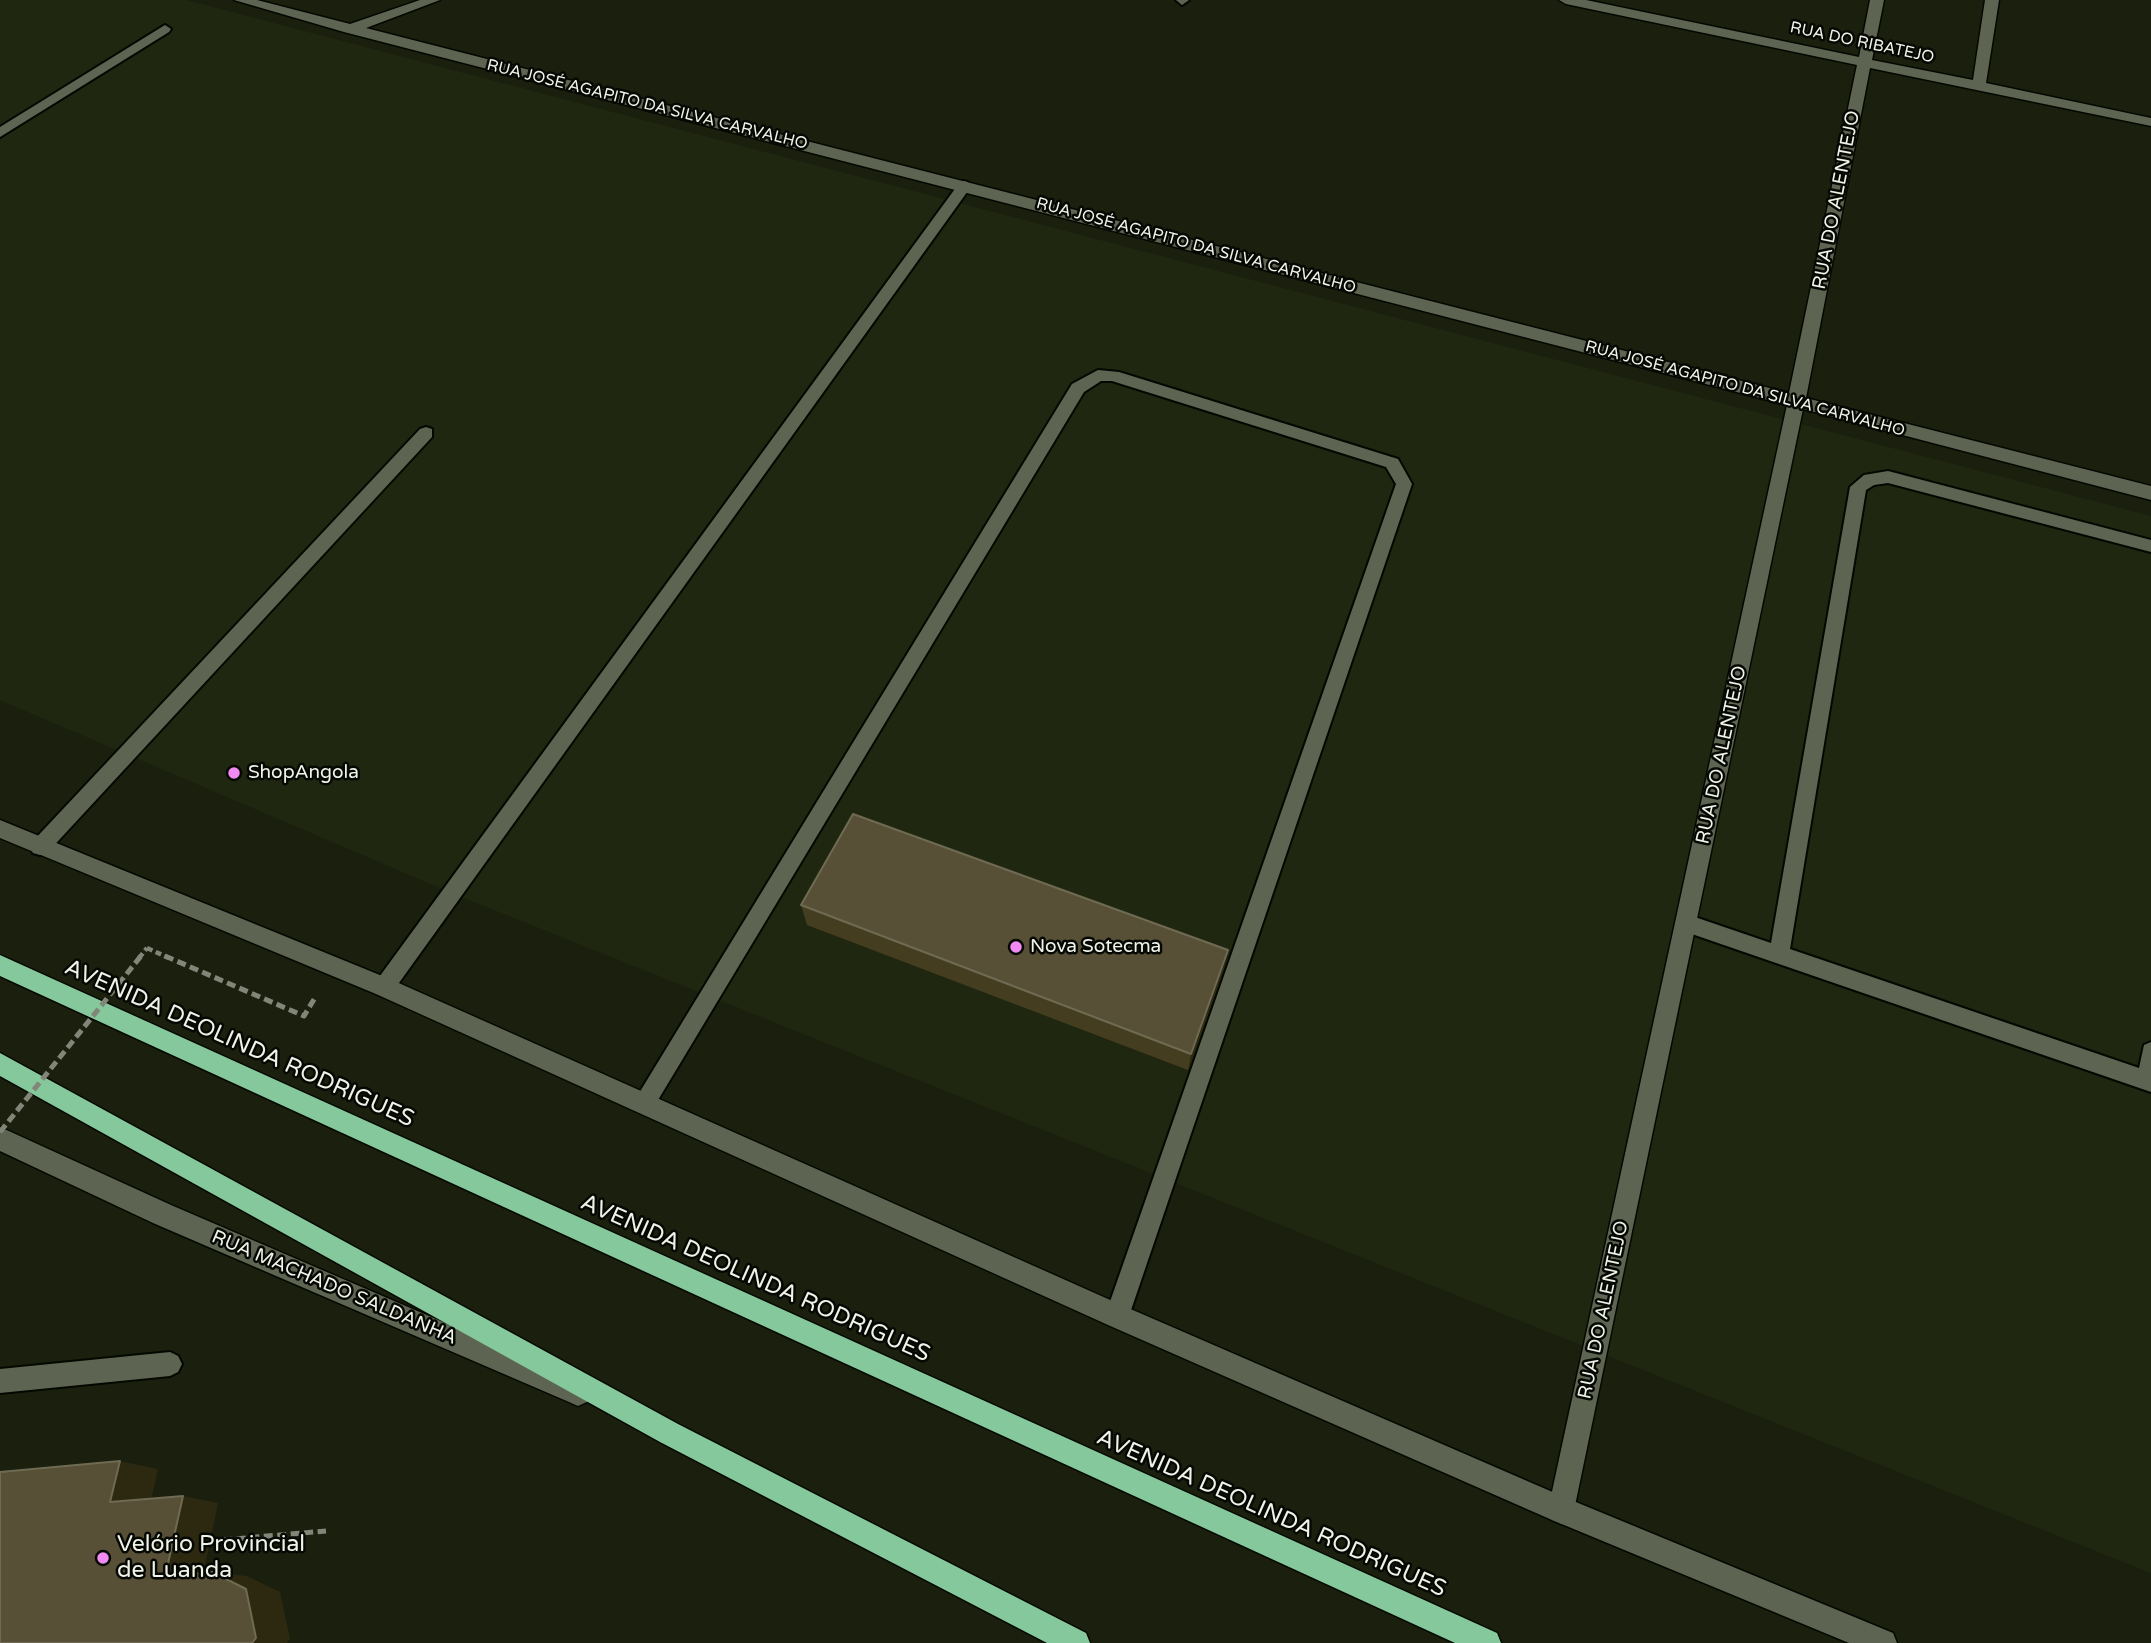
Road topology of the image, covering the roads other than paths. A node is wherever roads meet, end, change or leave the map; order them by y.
1 (241, 0) edge
2 (433, 0) edge
3 (1566, 0) edge
4 (1877, 0) edge
5 (1992, 0) edge
6 (165, 29) dead end
7 (348, 29) junction
8 (1864, 62) junction
9 (1979, 85) junction
10 (2151, 121) edge
11 (0, 133) edge
12 (965, 186) junction
13 (1796, 403) junction
14 (426, 433) dead end
15 (2151, 494) edge
16 (2151, 546) edge
17 (0, 829) edge
18 (40, 847) junction
19 (1686, 923) junction
20 (1779, 955) junction
21 (0, 965) edge
22 (384, 986) junction
23 (2151, 1052) edge
24 (0, 1064) edge
25 (2150, 1082) edge
26 (643, 1103) junction
27 (0, 1139) edge
28 (1117, 1316) junction
29 (170, 1364) dead end
30 (0, 1381) edge
31 (669, 1433) junction
32 (1562, 1510) junction
33 (1076, 1643) edge
34 (1487, 1643) edge
35 (1883, 1643) edge

1 - 7 street, RUA JOSÉ AGAPITO DA SILVA CARVALHO
2 - 7 street
3 - 8 street, RUA DO RIBATEJO
4 - 8 street, RUA DO ALENTEJO
5 - 9 street
6 - 11 lane
7 - 12 street, RUA JOSÉ AGAPITO DA SILVA CARVALHO
8 - 9 street, RUA DO RIBATEJO
8 - 13 street, RUA DO ALENTEJO
9 - 10 street, RUA DO RIBATEJO
12 - 13 street, RUA JOSÉ AGAPITO DA SILVA CARVALHO
12 - 22 lane
13 - 15 street, RUA JOSÉ AGAPITO DA SILVA CARVALHO
13 - 19 street, RUA DO ALENTEJO
14 - 18 lane
16 - 20 lane
17 - 18 street
18 - 22 street
19 - 20 lane
19 - 32 street, RUA DO ALENTEJO
20 - 25 lane
21 - 34 highway, AVENIDA DEOLINDA RODRIGUES
22 - 26 street
23 - 25 lane
24 - 31 highway
26 - 28 street
26 - 28 lane
27 - 31 street, RUA MACHADO SALDANHA
28 - 32 street
29 - 30 lane
31 - 33 highway
32 - 35 street

